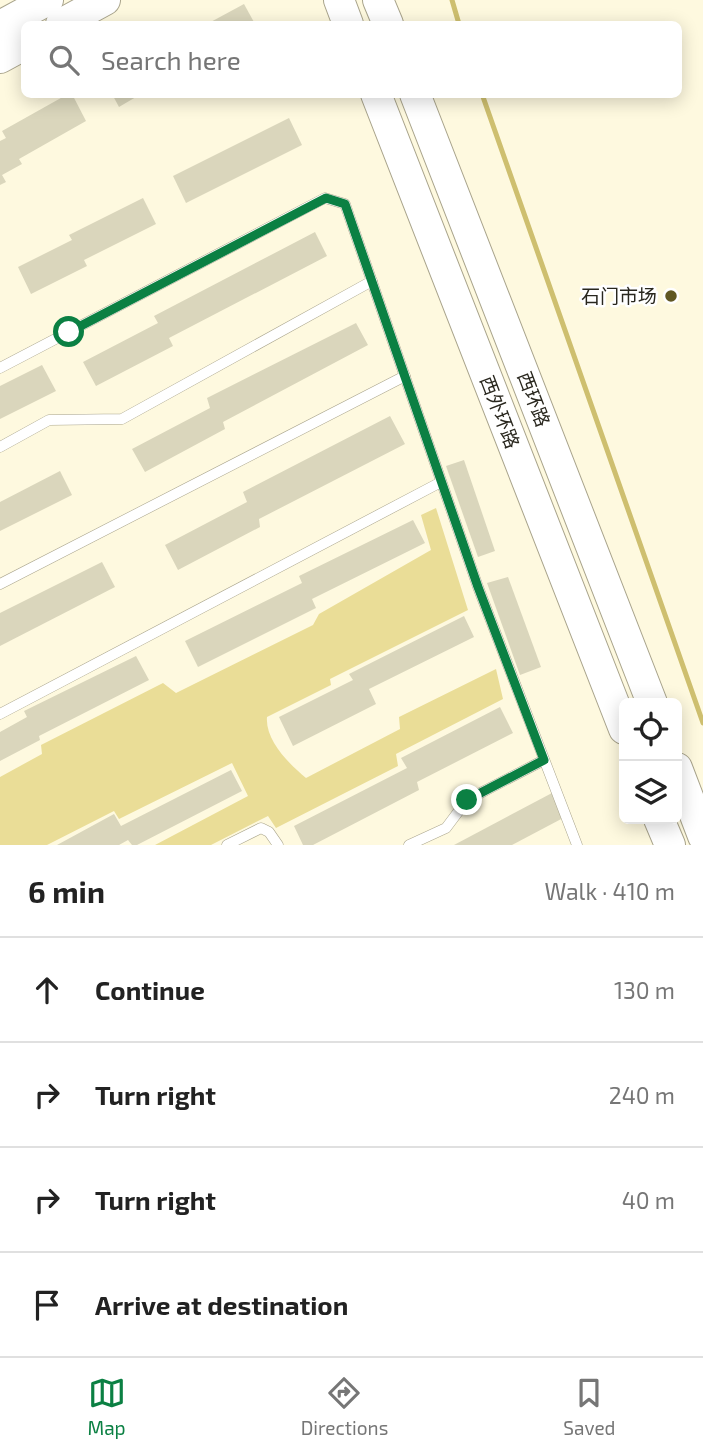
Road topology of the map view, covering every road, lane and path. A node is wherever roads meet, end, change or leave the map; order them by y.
1 (48, 0) edge
2 (105, 0) edge
3 (339, 0) edge
4 (378, 0) edge
5 (66, 21) edge
6 (347, 21) edge
7 (387, 21) edge
8 (0, 26) edge
9 (21, 47) edge
10 (0, 58) edge
11 (378, 98) edge
12 (417, 98) edge
13 (372, 281) junction
14 (0, 368) edge
15 (405, 376) junction
16 (0, 447) edge
17 (442, 482) junction
18 (0, 584) edge
19 (650, 698) edge
20 (0, 714) edge
21 (619, 716) edge
22 (544, 760) junction
23 (682, 781) edge
24 (661, 824) edge
25 (703, 836) edge
26 (227, 845) edge
27 (278, 845) edge
28 (409, 845) edge
29 (577, 845) edge
30 (670, 845) edge

1 - 8 main road
2 - 5 main road
3 - 6 main road
4 - 7 main road
9 - 10 main road
11 - 21 main road, 西外环路
12 - 19 main road, 西环路
13 - 14 lane
13 - 15 lane
13 - 16 lane
15 - 17 lane
15 - 18 lane
17 - 20 lane
17 - 22 lane
22 - 28 lane
22 - 29 lane
23 - 25 main road
24 - 30 main road
26 - 27 lane

